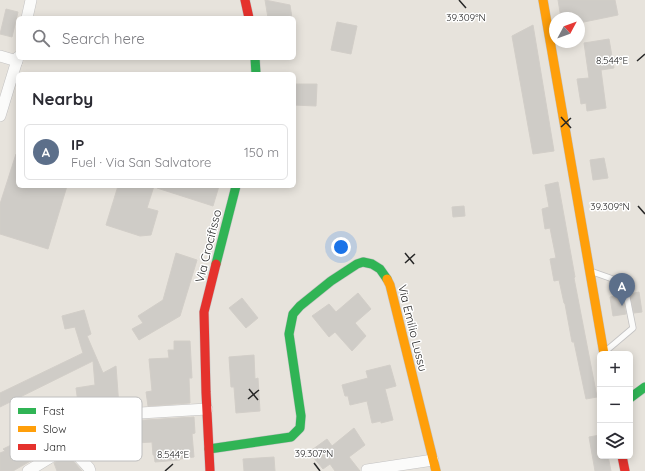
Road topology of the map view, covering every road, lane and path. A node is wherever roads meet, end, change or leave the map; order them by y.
1 (31, 0) edge
2 (245, 0) edge
3 (543, 0) edge
4 (27, 16) edge
5 (249, 16) edge
6 (0, 56) edge
7 (16, 59) edge
8 (18, 60) edge
9 (255, 60) edge
10 (256, 72) edge
11 (0, 116) edge
12 (235, 188) edge
13 (590, 271) junction
14 (604, 351) edge
15 (606, 351) edge
16 (645, 387) edge
17 (633, 396) edge
18 (207, 409) junction
19 (142, 413) edge
20 (209, 449) junction
21 (623, 459) edge
22 (433, 460) junction
23 (44, 461) edge
24 (83, 461) edge
25 (28, 471) edge
26 (90, 471) edge
27 (210, 471) edge
28 (367, 471) edge
29 (436, 471) edge
30 (625, 471) edge

1 - 4 street
2 - 5 street
3 - 13 street
6 - 7 street
8 - 11 street
9 - 10 street
12 - 18 street, Via Crocifisso
13 - 14 street
13 - 15 lane
16 - 17 street
18 - 19 street
18 - 20 street, Via Crocifisso
20 - 22 street, Via Emilio Lussu
20 - 27 street, Via Crocifisso
21 - 30 street
22 - 28 street
22 - 29 street, Via Emilio Lussu
23 - 25 street
24 - 26 street

